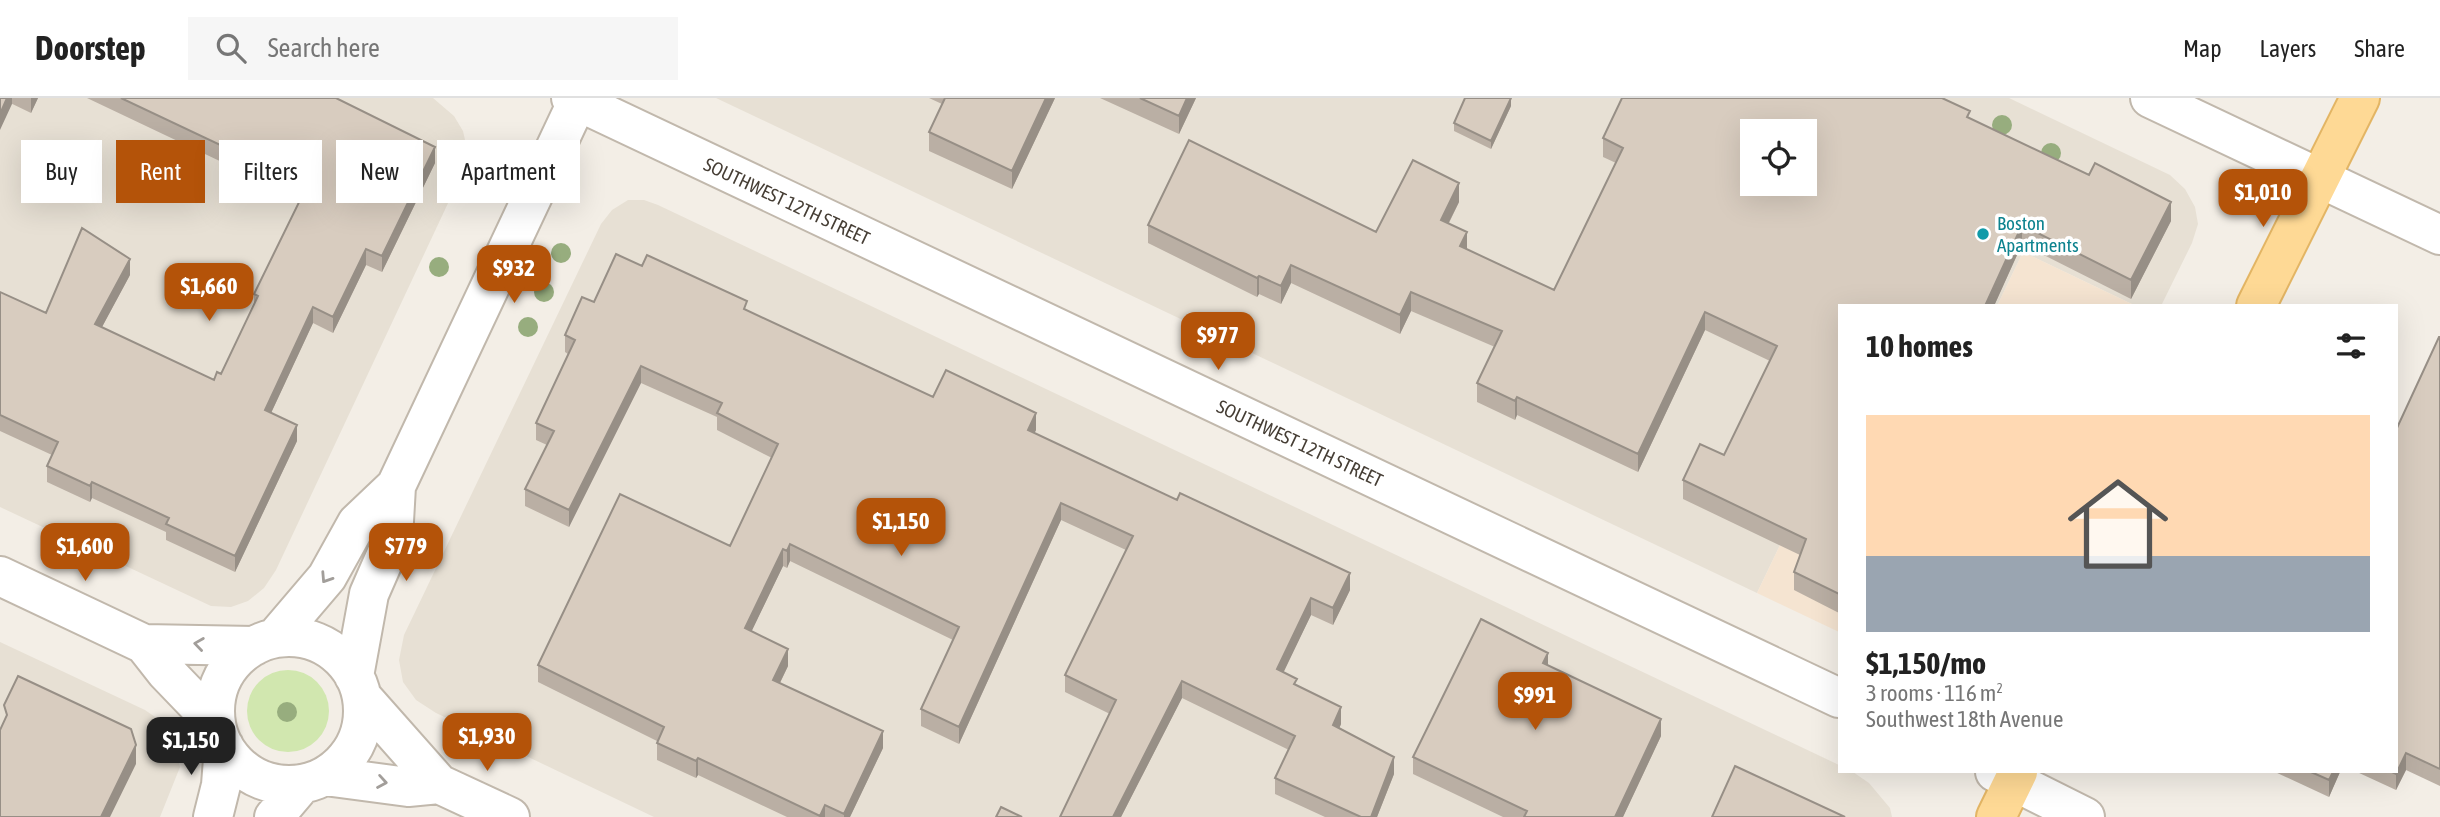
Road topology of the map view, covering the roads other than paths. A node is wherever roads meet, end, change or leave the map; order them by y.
1 (2150, 98) edge
2 (2360, 98) edge
3 (576, 99) edge
4 (2322, 179) junction
5 (2440, 235) edge
6 (2257, 304) edge
7 (396, 486) junction
8 (0, 576) edge
9 (264, 642) junction
10 (144, 644) junction
11 (358, 686) junction
12 (1838, 698) edge
13 (220, 735) junction
14 (2009, 775) edge
15 (314, 780) junction
16 (439, 784) junction
17 (213, 817) edge
18 (274, 817) edge
19 (510, 817) edge
20 (1996, 817) edge
21 (2085, 817) edge

1 - 4 street
2 - 4 main road
3 - 7 street
3 - 12 street, SOUTHWEST 12TH STREET
4 - 5 street
4 - 6 main road
7 -> 9 street
7 - 11 street
8 - 10 street
9 -> 10 street
9 - 11 street
9 - 13 street
10 - 13 street
11 - 15 street
11 - 16 street
13 - 15 street
13 - 17 street
14 - 20 main road
14 - 21 street
15 -> 16 street
15 - 18 street
16 - 19 street

